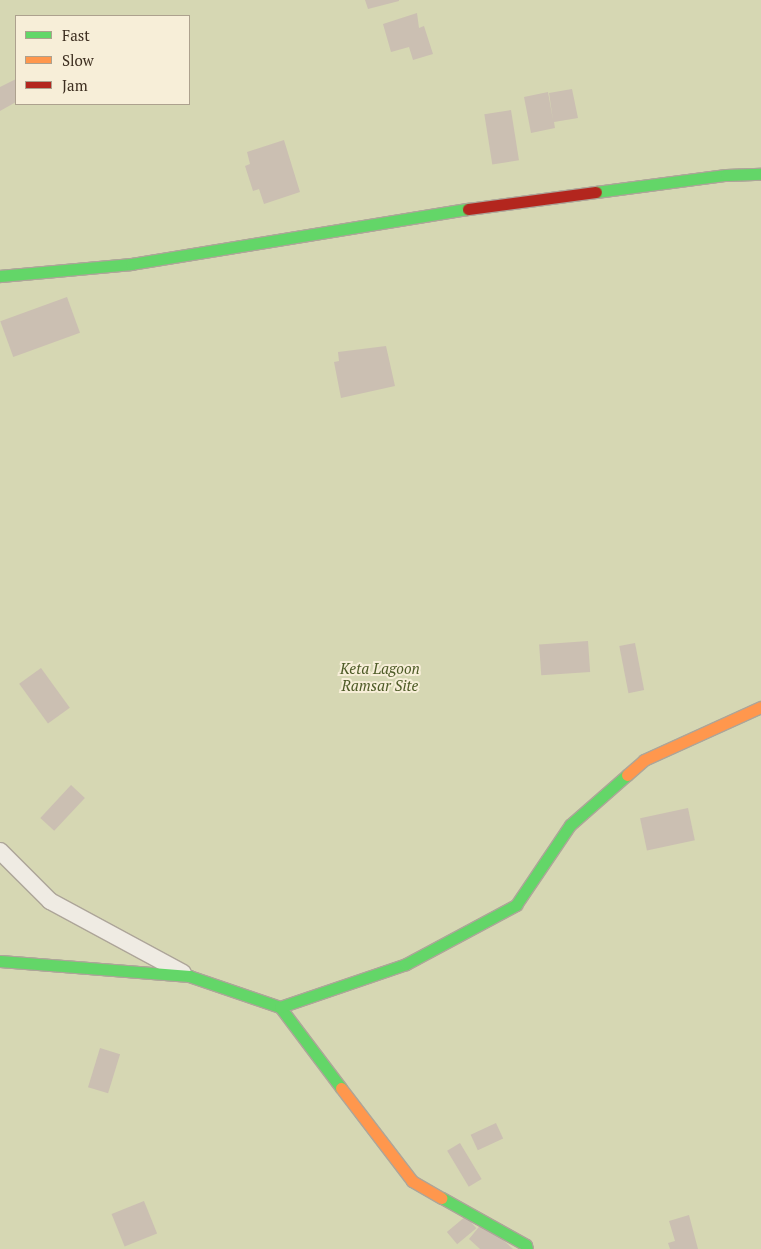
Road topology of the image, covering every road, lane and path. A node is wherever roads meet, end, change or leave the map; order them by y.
1 (761, 174) edge
2 (0, 276) edge
3 (761, 707) edge
4 (0, 851) edge
5 (0, 961) edge
6 (189, 976) junction
7 (280, 1007) junction
8 (528, 1249) edge

1 - 2 street
3 - 7 street
4 - 6 street
5 - 6 street
6 - 7 street
7 - 8 street

